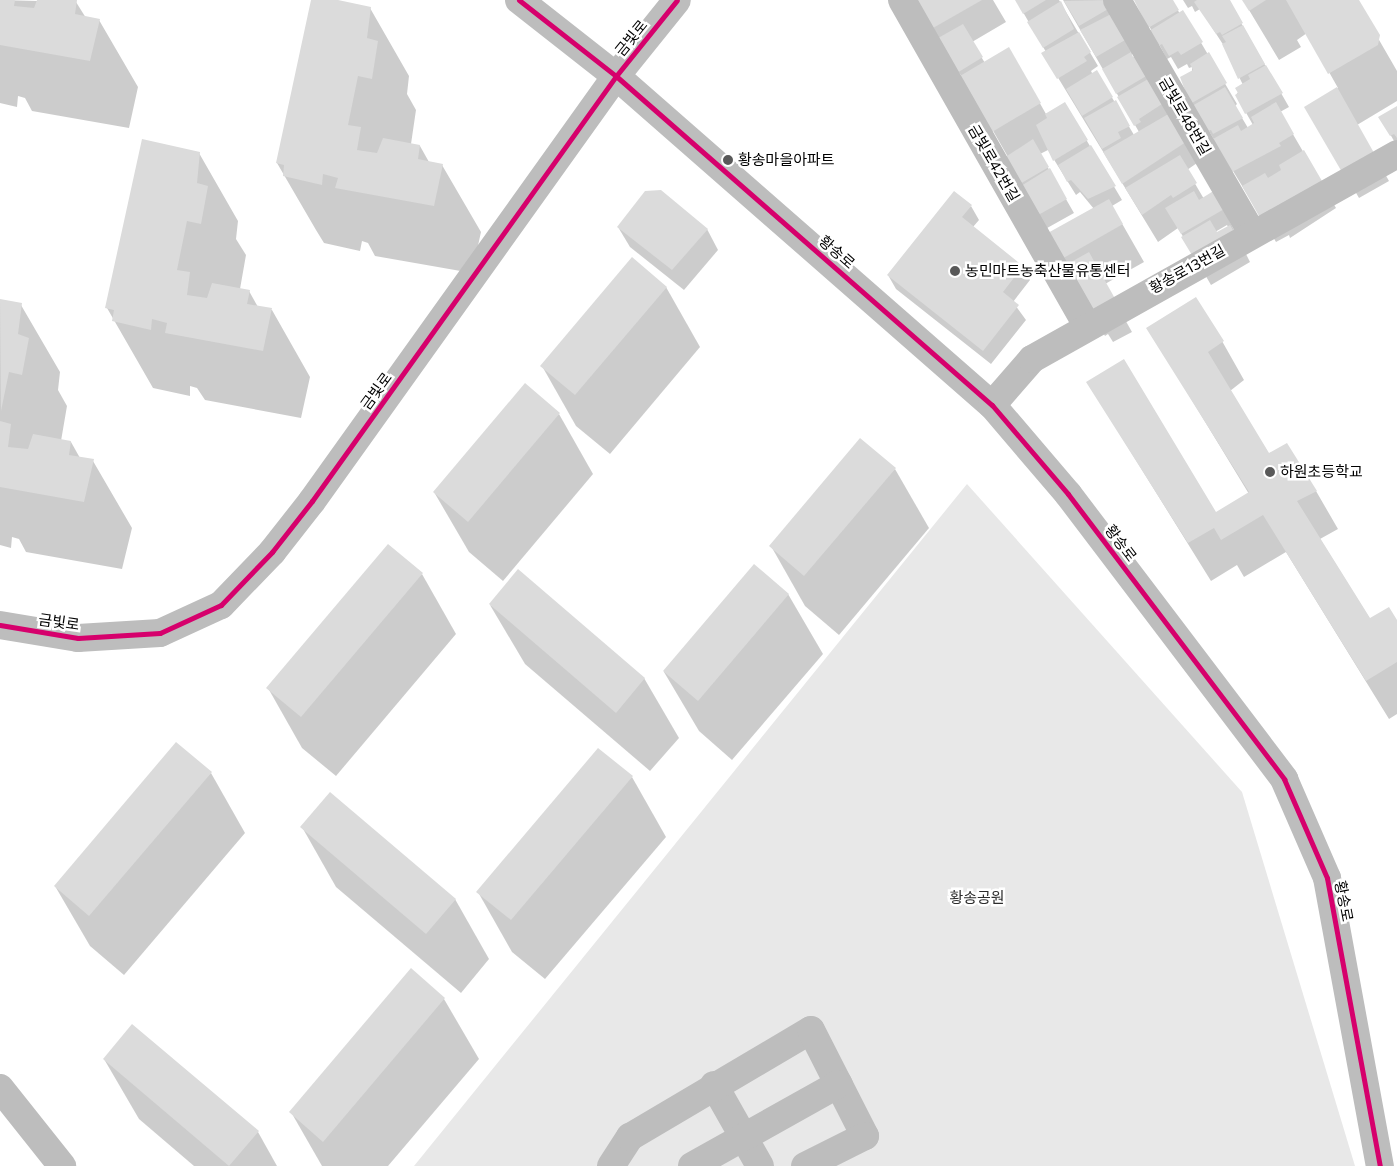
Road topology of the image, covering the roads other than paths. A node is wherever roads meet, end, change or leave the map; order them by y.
1 (519, 0) edge
2 (677, 0) edge
3 (902, 0) edge
4 (1117, 0) edge
5 (616, 76) junction
6 (1397, 154) edge
7 (1252, 233) junction
8 (1087, 325) junction
9 (992, 405) junction
10 (0, 625) edge
11 (839, 1084) junction
12 (714, 1085) junction
13 (0, 1088) edge
14 (744, 1138) junction
15 (62, 1166) edge
16 (611, 1166) edge
17 (692, 1166) edge
18 (760, 1166) edge
19 (805, 1166) edge
20 (1380, 1166) edge

1 - 5 street, 황송로
2 - 5 street, 금빛로
3 - 8 street, 금빛로42번길
4 - 7 street, 금빛로48번길
5 - 9 street, 황송로
5 - 10 street, 금빛로
6 - 7 street, 황송로13번길
7 - 8 street, 황송로13번길
8 - 9 street, 황송로13번길
9 - 20 street, 황송로
11 - 12 street
11 - 14 street
11 - 19 street
12 - 14 street
12 - 16 street
13 - 15 street
14 - 17 street
14 - 18 street

